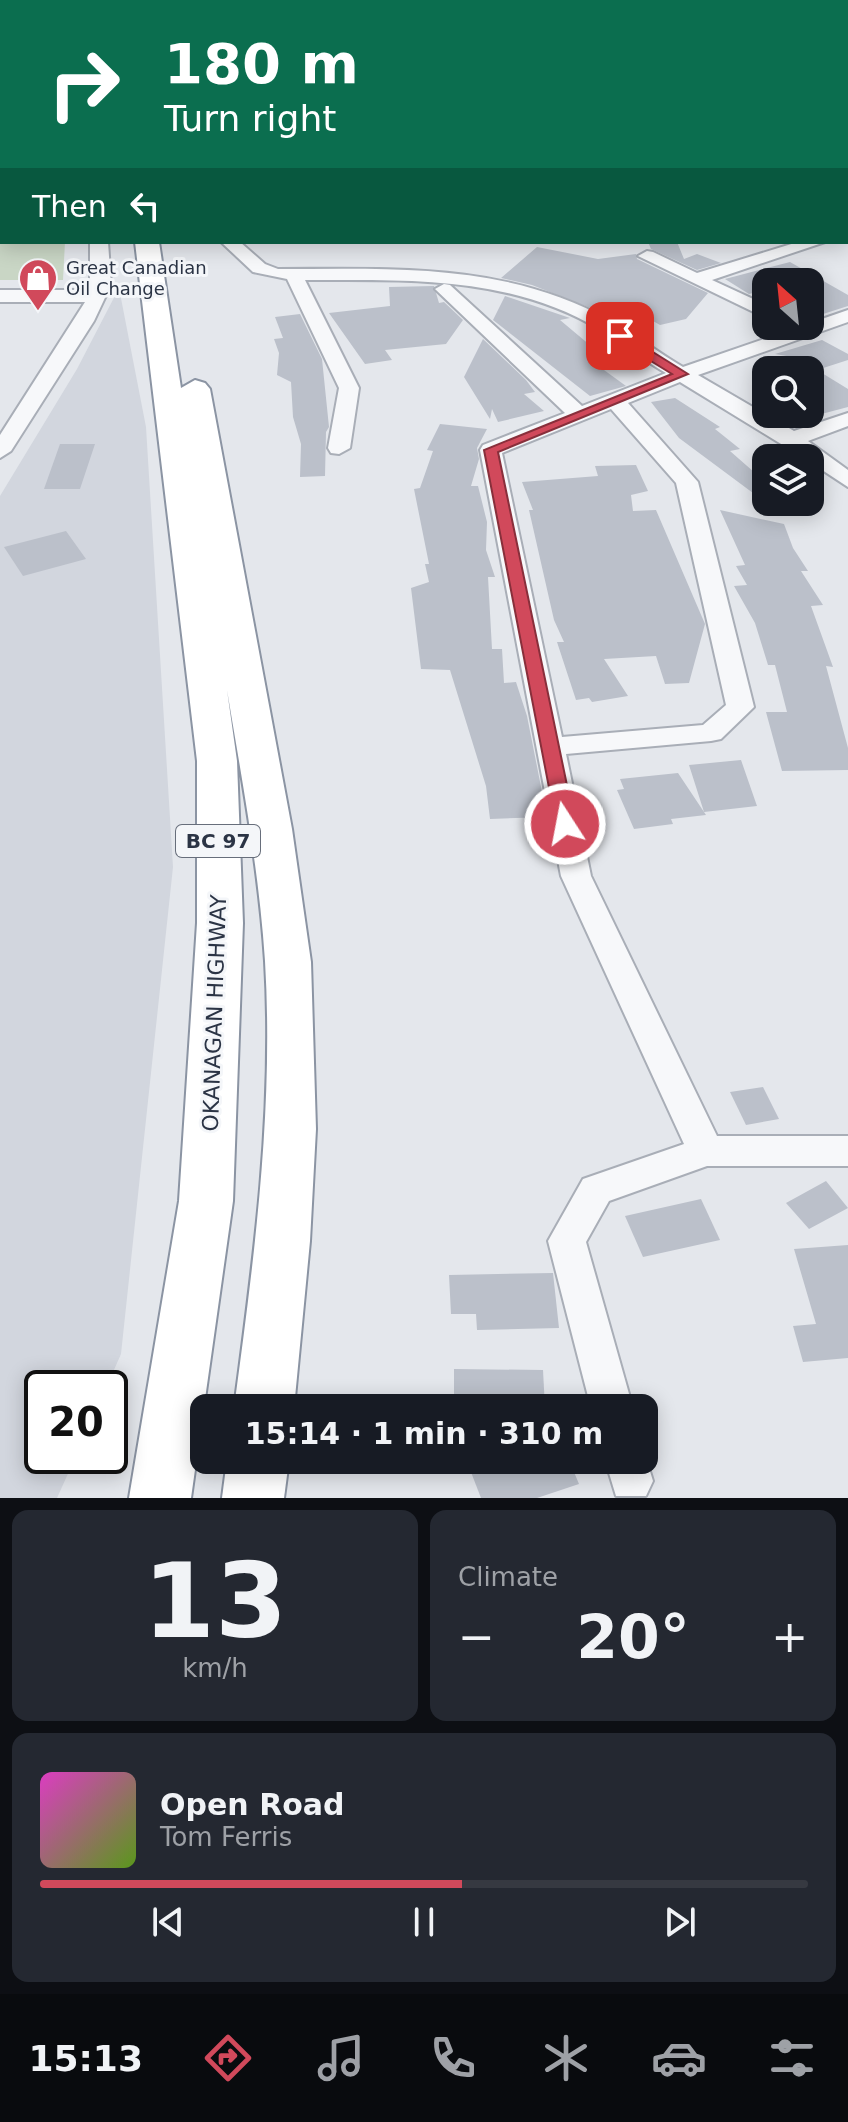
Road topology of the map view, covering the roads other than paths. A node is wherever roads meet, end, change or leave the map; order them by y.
1 (99, 244) edge
2 (147, 244) edge
3 (171, 244) edge
4 (232, 244) edge
5 (810, 244) edge
6 (647, 256) dead end
7 (294, 276) junction
8 (696, 279) junction
9 (444, 289) dead end
10 (0, 296) edge
11 (96, 296) junction
12 (752, 305) edge
13 (848, 316) edge
14 (824, 322) edge
15 (771, 340) edge
16 (682, 374) junction
17 (614, 401) junction
18 (579, 415) junction
19 (848, 419) edge
20 (792, 439) junction
21 (339, 448) dead end
22 (0, 451) edge
23 (848, 480) edge
24 (550, 747) junction
25 (706, 1151) junction
26 (848, 1151) edge
27 (266, 1394) edge
28 (608, 1394) edge
29 (256, 1474) edge
30 (170, 1479) edge
31 (145, 1498) edge
32 (253, 1498) edge

1 - 11 street
2 - 30 highway, OKANAGAN HIGHWAY / BC 97
3 - 27 highway, BC 97
4 - 7 street
5 - 8 street
6 - 8 street
7 - 16 street
7 - 21 street
8 - 12 street
9 - 18 street
10 - 11 street
11 - 22 street
13 - 14 street
15 - 16 street
16 - 17 street
16 - 20 street
17 - 18 street
17 - 24 street
18 - 24 street
19 - 20 street
20 - 23 street
24 - 25 street
25 - 26 street
25 - 28 street
29 - 32 highway
30 - 31 highway, OKANAGAN HIGHWAY

